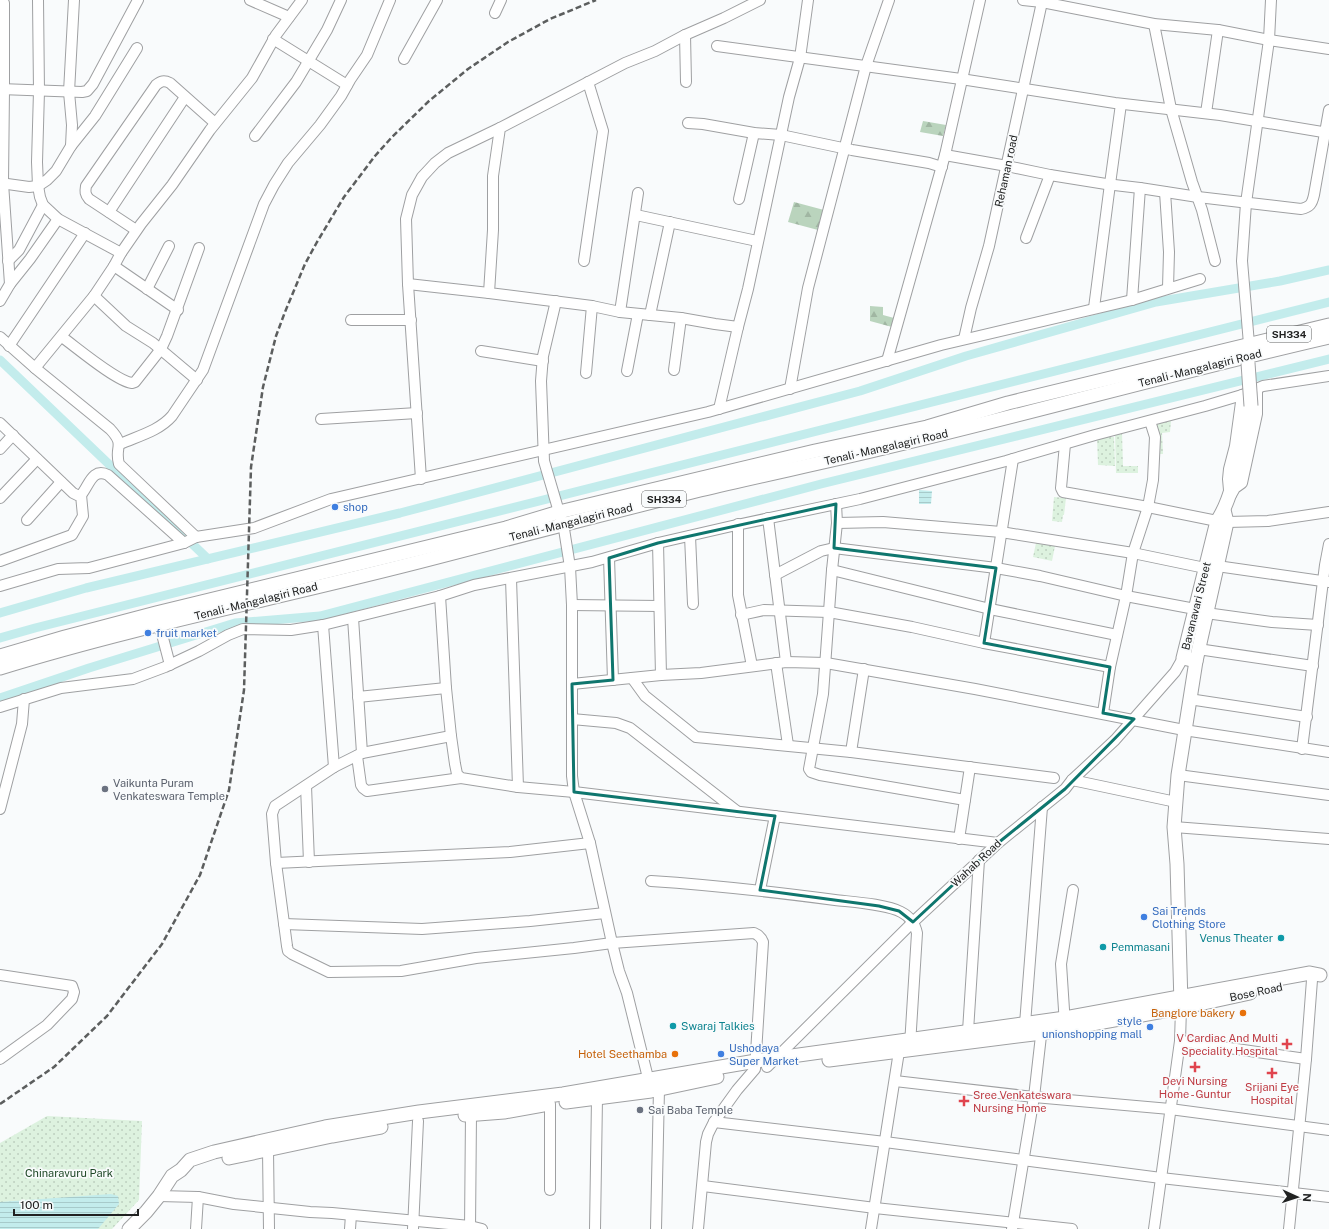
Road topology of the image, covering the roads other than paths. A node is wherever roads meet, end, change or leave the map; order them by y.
1 (38, 0) edge
2 (74, 0) edge
3 (138, 0) edge
4 (250, 0) edge
5 (302, 0) edge
6 (341, 0) edge
7 (390, 0) edge
8 (437, 0) edge
9 (501, 0) edge
10 (760, 0) edge
11 (808, 0) edge
12 (889, 0) edge
13 (980, 0) edge
14 (1023, 0) edge
15 (1271, 0) edge
16 (1042, 2) junction
17 (4, 3) dead end
18 (496, 13) dead end
19 (289, 17) junction
20 (1154, 24) junction
21 (1218, 30) junction
22 (686, 35) junction
23 (273, 39) junction
24 (1269, 40) junction
25 (717, 46) dead end
26 (137, 48) dead end
27 (1329, 49) edge
28 (800, 58) junction
29 (404, 59) dead end
30 (308, 61) junction
31 (866, 66) junction
32 (961, 79) junction
33 (588, 82) junction
34 (686, 82) dead end
35 (347, 85) junction
36 (2, 89) edge
37 (1024, 89) junction
38 (39, 91) junction
39 (69, 92) junction
40 (185, 97) junction
41 (1121, 104) junction
42 (1171, 109) junction
43 (1329, 110) edge
44 (1206, 113) junction
45 (1258, 122) junction
46 (215, 123) junction
47 (688, 123) dead end
48 (500, 128) junction
49 (1327, 132) edge
50 (754, 133) junction
51 (781, 135) junction
52 (255, 136) dead end
53 (71, 146) junction
54 (845, 148) junction
55 (945, 155) junction
56 (1007, 166) junction
57 (942, 167) junction
58 (1050, 175) junction
59 (1, 183) edge
60 (1110, 184) junction
61 (38, 186) junction
62 (1140, 188) junction
63 (1165, 192) junction
64 (638, 193) dead end
65 (1198, 197) junction
66 (739, 199) dead end
67 (1246, 203) junction
68 (43, 206) junction
69 (109, 212) junction
70 (636, 215) junction
71 (58, 219) junction
72 (670, 222) junction
73 (136, 230) junction
74 (85, 233) junction
75 (1026, 238) dead end
76 (757, 241) junction
77 (169, 246) dead end
78 (200, 248) dead end
79 (120, 253) junction
80 (1215, 260) dead end
81 (8, 261) junction
82 (584, 261) dead end
83 (114, 266) junction
84 (1200, 279) dead end
85 (10, 284) junction
86 (408, 284) junction
87 (1168, 288) junction
88 (147, 289) junction
89 (489, 293) junction
90 (94, 296) junction
91 (1132, 300) junction
92 (0, 301) edge
93 (556, 301) junction
94 (592, 306) junction
95 (1094, 308) junction
96 (178, 310) junction
97 (620, 312) junction
98 (638, 314) junction
99 (650, 315) junction
100 (681, 318) junction
101 (350, 320) dead end
102 (410, 320) junction
103 (1329, 325) edge
104 (738, 327) junction
105 (0, 337) edge
106 (62, 337) junction
107 (1329, 337) edge
108 (964, 339) junction
109 (9, 346) junction
110 (161, 349) junction
111 (1248, 349) junction
112 (481, 351) dead end
113 (543, 360) junction
114 (887, 360) junction
115 (35, 368) junction
116 (674, 370) dead end
117 (627, 371) dead end
118 (586, 373) dead end
119 (1329, 376) edge
120 (197, 380) junction
121 (790, 389) junction
122 (1257, 389) junction
123 (1242, 395) junction
124 (718, 408) junction
125 (417, 413) junction
126 (321, 419) dead end
127 (1150, 421) junction
128 (0, 423) edge
129 (13, 435) junction
130 (120, 444) junction
131 (1065, 444) junction
132 (0, 449) edge
133 (544, 456) junction
134 (37, 458) junction
135 (1013, 459) junction
136 (421, 479) junction
137 (61, 482) junction
138 (81, 495) junction
139 (1230, 496) junction
140 (0, 498) edge
141 (836, 504) junction
142 (1148, 507) junction
143 (1329, 512) edge
144 (561, 518) junction
145 (768, 518) junction
146 (1223, 518) junction
147 (27, 520) dead end
148 (738, 524) junction
149 (837, 524) junction
150 (1002, 532) junction
151 (690, 536) junction
152 (196, 538) junction
153 (185, 543) junction
154 (658, 543) junction
155 (1329, 544) edge
156 (834, 548) junction
157 (1132, 553) junction
158 (609, 558) junction
159 (0, 561) edge
160 (570, 563) junction
161 (1211, 567) junction
162 (996, 568) junction
163 (832, 570) junction
164 (775, 575) junction
165 (511, 579) junction
166 (1326, 581) edge
167 (0, 586) edge
168 (440, 596) junction
169 (1126, 596) junction
170 (693, 604) dead end
171 (572, 605) junction
172 (611, 606) junction
173 (659, 606) junction
174 (990, 609) junction
175 (780, 610) junction
176 (1201, 611) junction
177 (830, 612) junction
178 (741, 615) junction
179 (353, 618) junction
180 (160, 623) junction
181 (323, 624) junction
182 (1318, 625) junction
183 (1117, 635) junction
184 (984, 643) junction
185 (0, 656) edge
186 (1193, 656) junction
187 (169, 661) junction
188 (781, 662) junction
189 (826, 663) junction
190 (752, 666) junction
191 (1313, 666) junction
192 (1110, 667) junction
193 (0, 668) edge
194 (864, 669) junction
195 (661, 675) junction
196 (632, 678) junction
197 (613, 680) junction
198 (572, 684) junction
199 (446, 688) junction
200 (358, 697) junction
201 (1189, 699) junction
202 (24, 700) junction
203 (0, 707) edge
204 (1102, 713) junction
205 (1307, 717) junction
206 (572, 719) junction
207 (1134, 719) junction
208 (1184, 730) junction
209 (451, 736) junction
210 (788, 745) junction
211 (813, 748) junction
212 (1302, 749) junction
213 (851, 752) junction
214 (1329, 752) edge
215 (359, 754) junction
216 (334, 767) junction
217 (970, 767) junction
218 (1178, 775) junction
219 (461, 778) junction
220 (1054, 778) dead end
221 (1072, 780) junction
222 (306, 786) junction
223 (518, 787) junction
224 (574, 792) junction
225 (1329, 795) edge
226 (965, 800) junction
227 (1176, 802) junction
228 (1042, 807) junction
229 (0, 809) edge
230 (738, 812) junction
231 (775, 816) junction
232 (1174, 827) junction
233 (959, 838) junction
234 (1329, 839) edge
235 (998, 842) junction
236 (590, 843) junction
237 (978, 860) junction
238 (309, 862) junction
239 (276, 863) junction
240 (651, 881) dead end
241 (760, 890) junction
242 (1073, 890) dead end
243 (605, 913) junction
244 (913, 922) junction
245 (284, 924) junction
246 (612, 943) junction
247 (0, 975) edge
248 (1318, 975) edge
249 (1181, 1003) junction
250 (1065, 1023) junction
251 (1025, 1024) junction
252 (1042, 1027) junction
253 (968, 1031) junction
254 (1180, 1041) junction
255 (905, 1045) junction
256 (0, 1059) edge
257 (1306, 1059) junction
258 (763, 1064) junction
259 (895, 1081) junction
260 (653, 1087) junction
261 (1034, 1097) junction
262 (597, 1098) junction
263 (550, 1104) junction
264 (1170, 1109) junction
265 (471, 1114) junction
266 (418, 1121) junction
267 (714, 1122) junction
268 (1298, 1127) junction
269 (1329, 1130) edge
270 (884, 1142) junction
271 (268, 1150) junction
272 (1024, 1160) junction
273 (181, 1170) junction
274 (1161, 1178) junction
275 (703, 1186) junction
276 (550, 1190) dead end
277 (1293, 1193) junction
278 (159, 1196) junction
279 (198, 1197) junction
280 (1329, 1197) edge
281 (269, 1207) junction
282 (875, 1208) junction
283 (351, 1215) junction
284 (413, 1225) edge
285 (1013, 1225) edge
286 (470, 1228) edge
287 (129, 1229) edge
288 (196, 1229) edge
289 (269, 1229) edge
290 (350, 1229) edge
291 (482, 1229) edge
292 (595, 1229) edge
293 (656, 1229) edge
294 (698, 1229) edge
295 (871, 1229) edge
296 (1072, 1229) edge
297 (1154, 1229) edge
298 (1290, 1229) edge

1 - 38 street
2 - 39 street
3 - 39 street
4 - 19 street
5 - 19 street
6 - 30 street
7 - 35 street
8 - 29 street
9 - 18 street
10 - 22 street
11 - 28 street
12 - 31 street
13 - 32 street
14 - 16 street
15 - 24 street
16 - 20 street
16 - 37 street, Rehaman road
17 - 36 street
19 - 23 street
20 - 21 street
20 - 42 street
21 - 24 street
21 - 44 street
22 - 33 street
22 - 34 street
23 - 30 street
23 - 46 street
24 - 27 street
24 - 45 street
25 - 28 street
26 - 53 street
28 - 31 street
28 - 51 street
30 - 35 street
30 - 52 street
31 - 32 street
31 - 54 street
32 - 37 street
32 - 55 street
33 - 48 street
33 - 82 street
35 - 120 street
36 - 38 street
36 - 59 street
37 - 41 street
37 - 56 street, Rehaman road
38 - 39 street
38 - 61 street
39 - 53 street
40 - 46 street
40 - 69 street
40 - 69 street
41 - 42 street
41 - 60 street
42 - 44 street
42 - 65 street
43 - 49 street
44 - 45 street
45 - 49 street
45 - 67 street
46 - 73 street
47 - 50 street
48 - 86 street
48 - 89 street
49 - 67 street
50 - 51 street
50 - 66 street
51 - 54 street
51 - 76 street
53 - 61 street
54 - 57 street
54 - 121 street
55 - 56 street
55 - 57 street
56 - 58 street
56 - 108 street, Rehaman road
57 - 114 street
58 - 60 street
58 - 75 street
59 - 61 street
59 - 81 street
60 - 62 street
60 - 95 street
61 - 68 street
62 - 63 street
62 - 91 street
63 - 65 street
63 - 87 street
64 - 70 street
65 - 67 street
65 - 80 street
67 - 111 street
68 - 71 street
68 - 81 street
69 - 73 street
70 - 72 street
70 - 97 street
71 - 74 street
71 - 85 street
72 - 76 street
72 - 99 street
73 - 79 street
74 - 79 street
74 - 109 street
76 - 104 street
77 - 88 street
78 - 96 street
79 - 83 street
81 - 85 street
83 - 88 street
83 - 90 street
84 - 87 street
85 - 92 street
86 - 89 street
86 - 102 street
87 - 91 street
88 - 96 street
89 - 93 street
90 - 106 street
90 - 110 street
91 - 95 street
93 - 94 street
93 - 113 street
94 - 97 street
94 - 118 street
95 - 108 street
96 - 110 street
97 - 98 street
98 - 99 street
98 - 117 street
99 - 100 street
100 - 104 street
100 - 116 street
101 - 102 street
102 - 125 street
103 - 111 main road, SH334
104 - 124 street
105 - 109 street
106 - 110 street
106 - 115 street
107 - 111 main road, Tenali - Mangalagiri Road / SH334
108 - 114 street
109 - 115 street
110 - 120 street
111 - 139 main road, Bavanavari Street, bridge
111 - 144 main road, SH334
112 - 113 street
113 - 133 street
114 - 121 street
115 - 130 street
119 - 122 street
120 - 130 street
121 - 124 street
122 - 123 street
122 - 139 street
123 - 127 street
123 - 139 street
124 - 133 street
125 - 126 street
125 - 136 street
127 - 131 street
127 - 142 street
128 - 129 street
129 - 132 street
129 - 134 street
130 - 152 street
131 - 135 street
131 - 142 street
133 - 136 street
133 - 144 street
134 - 137 street
134 - 140 street
135 - 141 street
135 - 150 street
136 - 152 street
137 - 138 street
137 - 147 street
138 - 153 street
138 - 159 street
139 - 146 main road, Bavanavari Street
141 - 145 street
141 - 149 street
142 - 146 street
142 - 157 street
143 - 146 street
144 - 160 street
144 - 180 main road, SH334
145 - 148 street
145 - 164 street
146 - 161 main road, Bavanavari Street
148 - 151 street
148 - 178 street
149 - 150 street
149 - 156 street
150 - 157 street
150 - 162 street
151 - 154 street
151 - 170 street
152 - 153 street
153 - 167 street
154 - 158 street
154 - 173 street
155 - 166 street
156 - 162 street
156 - 163 street
156 - 164 street
157 - 161 street
157 - 169 street
158 - 160 street
158 - 172 street
160 - 165 street
160 - 171 street
161 - 166 street
161 - 176 main road, Bavanavari Street
162 - 169 street
162 - 174 street
163 - 174 street
163 - 177 street
164 - 175 street
165 - 168 street
165 - 223 street
166 - 182 street
168 - 179 street
168 - 199 street
169 - 176 street
169 - 183 street
171 - 172 street
171 - 198 street
172 - 173 street
172 - 197 street
173 - 195 street
174 - 183 street
174 - 184 street
175 - 177 street
175 - 178 street
175 - 188 street
176 - 182 street
176 - 186 main road, Bavanavari Street
177 - 184 street
177 - 189 street
178 - 190 street
179 - 181 street
179 - 200 street
180 - 185 main road, SH334
180 - 187 street
180 - 193 main road, SH334
181 - 187 street
181 - 216 street
182 - 191 street
183 - 192 street
184 - 192 street
186 - 191 street
186 - 201 main road, Bavanavari Street
186 - 207 street, Wahab Road
187 - 202 street
188 - 189 street
188 - 190 street
188 - 210 street
189 - 194 street
189 - 211 street
190 - 195 street
191 - 205 street
192 - 204 street
194 - 204 street
194 - 213 street
195 - 196 street
196 - 197 street
196 - 210 street
197 - 198 street
198 - 206 street
199 - 200 street
199 - 209 street
200 - 215 street
201 - 205 street
201 - 208 main road, Bavanavari Street
202 - 203 street
202 - 229 street
204 - 207 street
205 - 212 street
206 - 224 street
206 - 230 street
207 - 208 street
207 - 221 street, Wahab Road
208 - 212 street
208 - 218 main road, Bavanavari Street
209 - 215 street
209 - 219 street
210 - 211 street
211 - 213 street
211 - 226 street
212 - 214 street
213 - 217 street
215 - 216 street
215 - 219 street
216 - 222 street
217 - 220 street
217 - 226 street
218 - 225 street
218 - 227 main road, Bavanavari Street
219 - 223 street
221 - 227 street
221 - 228 street, Wahab Road
222 - 238 street
222 - 239 street
223 - 224 street
224 - 230 street
224 - 236 street
226 - 233 street
227 - 232 main road, Bavanavari Street
228 - 235 street, Wahab Road
228 - 251 street
230 - 231 street
231 - 233 street
231 - 241 street
232 - 234 street
232 - 249 main road, Bavanavari Street
233 - 235 street
235 - 237 street, Wahab Road
236 - 238 street
236 - 243 street
237 - 244 street, Wahab Road
237 - 253 street
238 - 239 street
239 - 245 street
240 - 241 street
241 - 244 street
242 - 250 street
243 - 245 street
243 - 246 street
244 - 255 street
244 - 258 street, Wahab Road
245 - 246 street
246 - 258 street
246 - 260 street
247 - 256 street
248 - 249 main road, Bose Road
248 - 257 street
249 - 250 main road, Bose Road
249 - 254 street
250 - 252 main road, Bose Road
251 - 252 main road
251 - 253 main road
252 - 255 main road
252 - 261 street
253 - 255 main road
254 - 257 street
254 - 264 street
255 - 258 main road
255 - 259 street
257 - 268 street
258 - 260 main road
258 - 267 street, Wahab Road
259 - 261 street
259 - 270 street
260 - 262 main road
260 - 273 main road
260 - 293 street
261 - 264 street
261 - 272 street
262 - 263 main road
262 - 292 street
263 - 265 main road
263 - 276 street
264 - 268 street
264 - 274 street
265 - 266 main road
265 - 286 street
266 - 271 main road
266 - 284 street
267 - 270 street
267 - 275 street, Wahab Road
268 - 269 street
268 - 277 street
270 - 272 street
270 - 282 street
271 - 273 main road
271 - 281 street
272 - 274 street
272 - 285 street
273 - 278 main road
274 - 277 street
274 - 297 street
275 - 282 street
275 - 294 street, Wahab Road
277 - 280 street
277 - 298 street
278 - 279 street
278 - 287 main road
279 - 281 street
279 - 288 street
281 - 283 street
281 - 289 street
282 - 285 street
282 - 295 street
283 - 284 street
283 - 290 street
284 - 286 street
285 - 296 street
286 - 291 street

